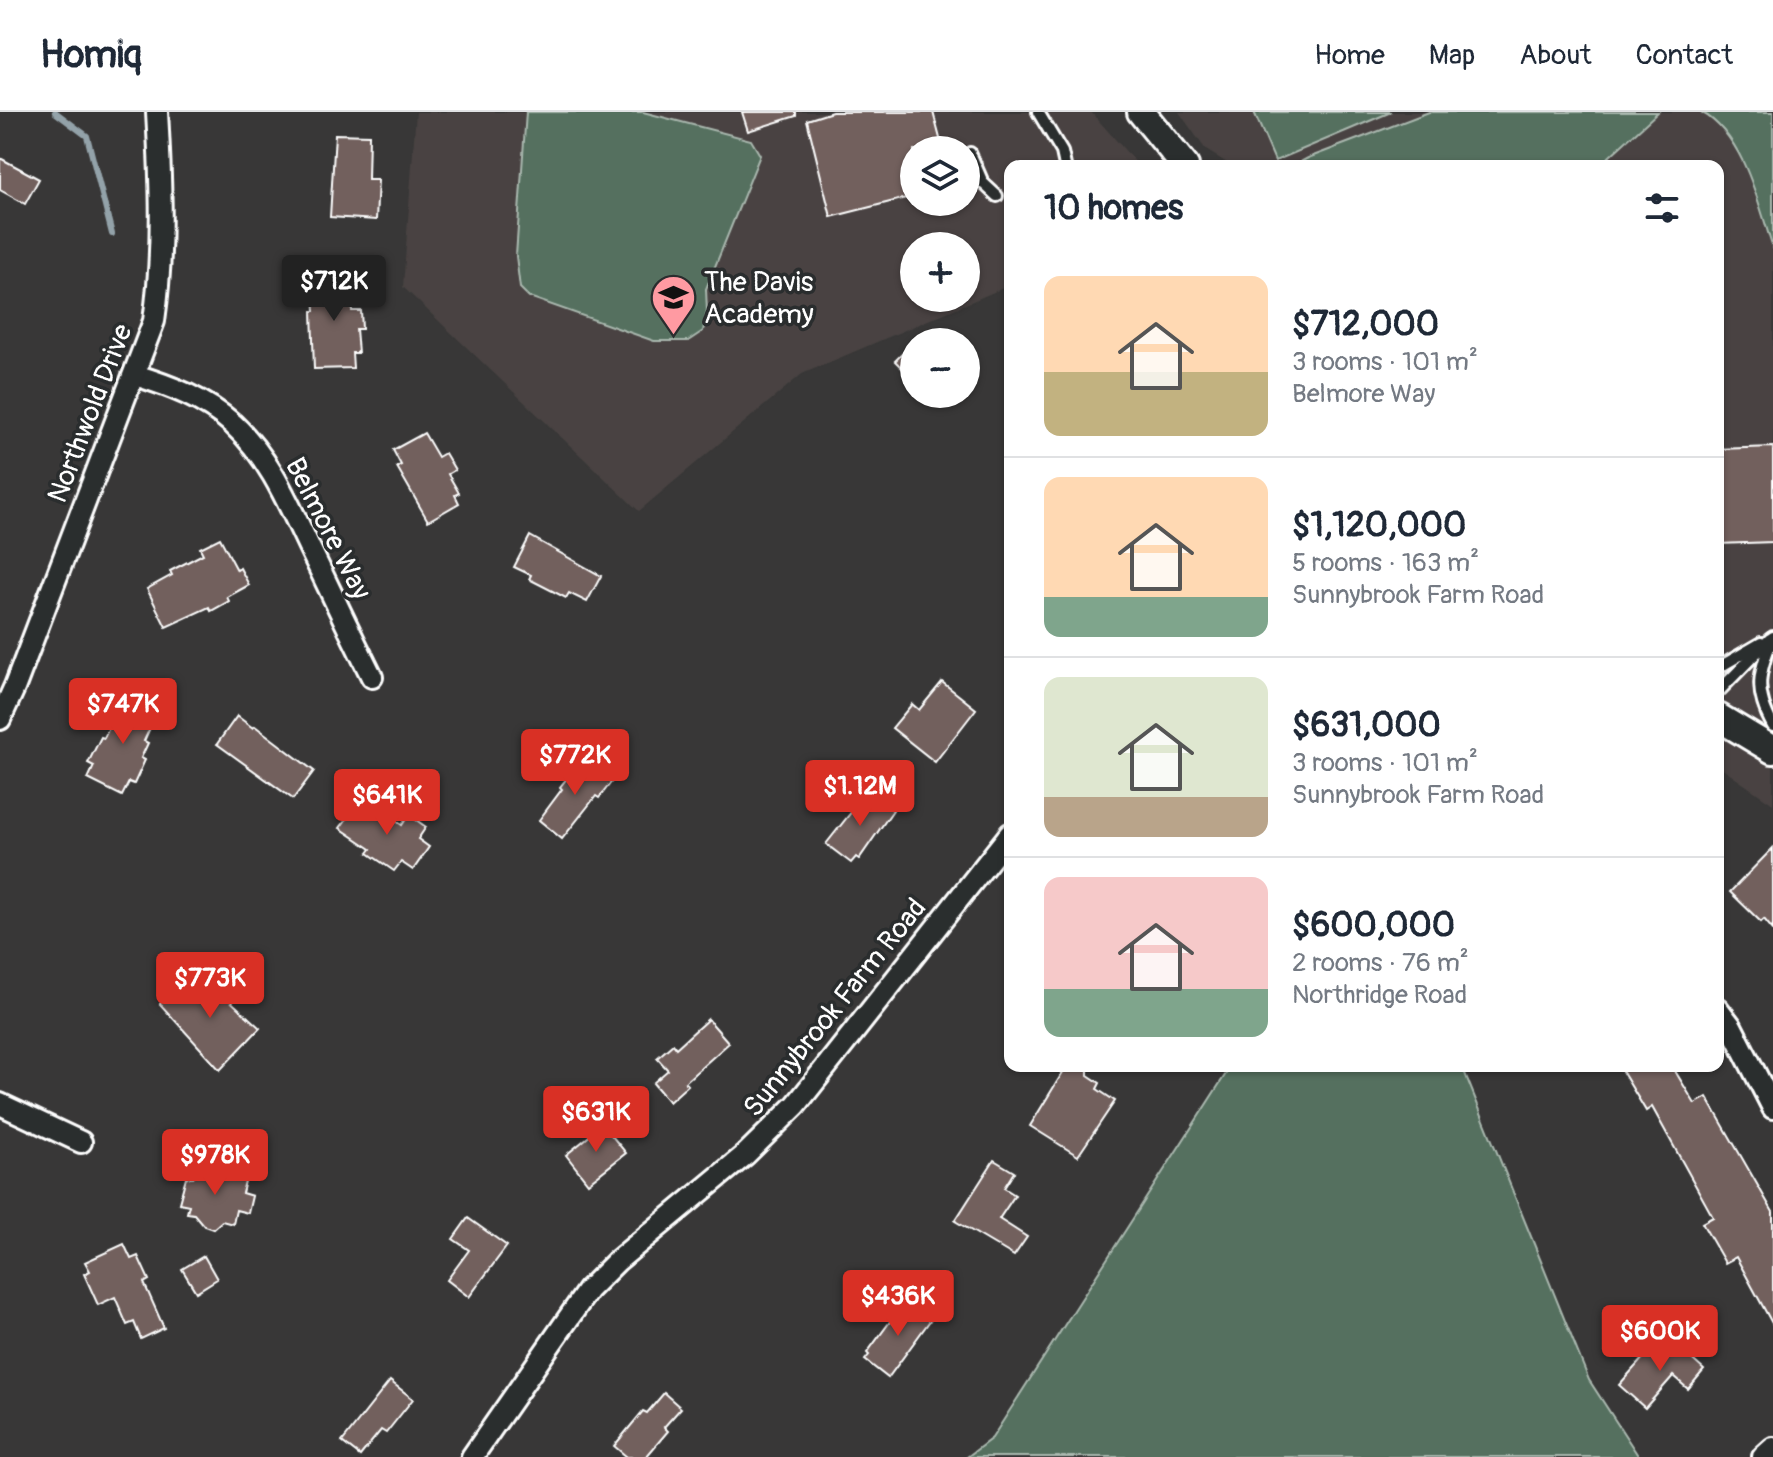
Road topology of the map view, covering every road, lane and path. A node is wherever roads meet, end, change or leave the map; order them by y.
1 (157, 112) edge
2 (1038, 112) edge
3 (1141, 112) edge
4 (1064, 160) edge
5 (1180, 160) edge
6 (980, 176) edge
7 (997, 196) dead end
8 (135, 375) junction
9 (1773, 636) edge
10 (1724, 665) edge
11 (372, 677) dead end
12 (1724, 686) edge
13 (0, 719) edge
14 (1724, 721) edge
15 (1773, 726) edge
16 (1773, 750) edge
17 (1004, 842) edge
18 (1724, 1017) edge
19 (0, 1104) edge
20 (1773, 1108) edge
21 (81, 1142) dead end
22 (1773, 1448) edge
23 (472, 1457) edge
24 (1763, 1457) edge

1 - 8 street, Northwold Drive
2 - 4 lane
3 - 5 street
6 - 7 lane
8 - 11 street, Belmore Way
8 - 13 street, Northwold Drive
9 - 10 lane
9 - 12 lane
9 - 15 lane
14 - 16 street
17 - 23 street, Sunnybrook Farm Road
18 - 20 street
19 - 21 street
22 - 24 street

